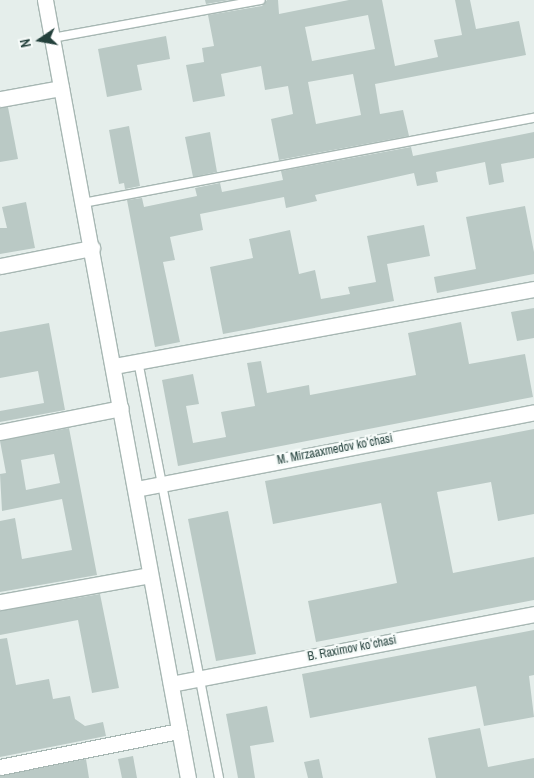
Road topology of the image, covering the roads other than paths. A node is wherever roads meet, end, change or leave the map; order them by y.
1 (45, 0) edge
2 (261, 0) edge
3 (52, 38) junction
4 (61, 88) junction
5 (0, 99) edge
6 (534, 118) edge
7 (82, 203) junction
8 (92, 248) junction
9 (0, 266) edge
10 (534, 289) edge
11 (138, 361) junction
12 (114, 366) junction
13 (121, 408) junction
14 (534, 412) edge
15 (0, 432) edge
16 (161, 483) junction
17 (136, 489) junction
18 (150, 575) junction
19 (0, 602) edge
20 (534, 614) edge
21 (200, 679) junction
22 (171, 684) junction
23 (179, 731) junction
24 (0, 767) edge
25 (188, 778) edge
26 (219, 778) edge

1 - 3 street
2 - 3 lane
3 - 4 street
4 - 5 street
4 - 7 street
6 - 7 lane
7 - 8 street
8 - 9 street
8 - 12 street
10 - 11 street
11 - 12 street
11 - 16 lane
12 - 13 street
13 - 15 street
13 - 17 street
14 - 16 street, M. Mirzaaxmedov koʻchasi
16 - 17 street, M. Mirzaaxmedov koʻchasi
16 - 21 lane
17 - 18 street
18 - 19 street
18 - 22 street
20 - 21 street, B. Raximov koʻchasi
21 - 22 street, B. Raximov koʻchasi
21 - 26 lane
22 - 23 street
23 - 24 street
23 - 25 street

